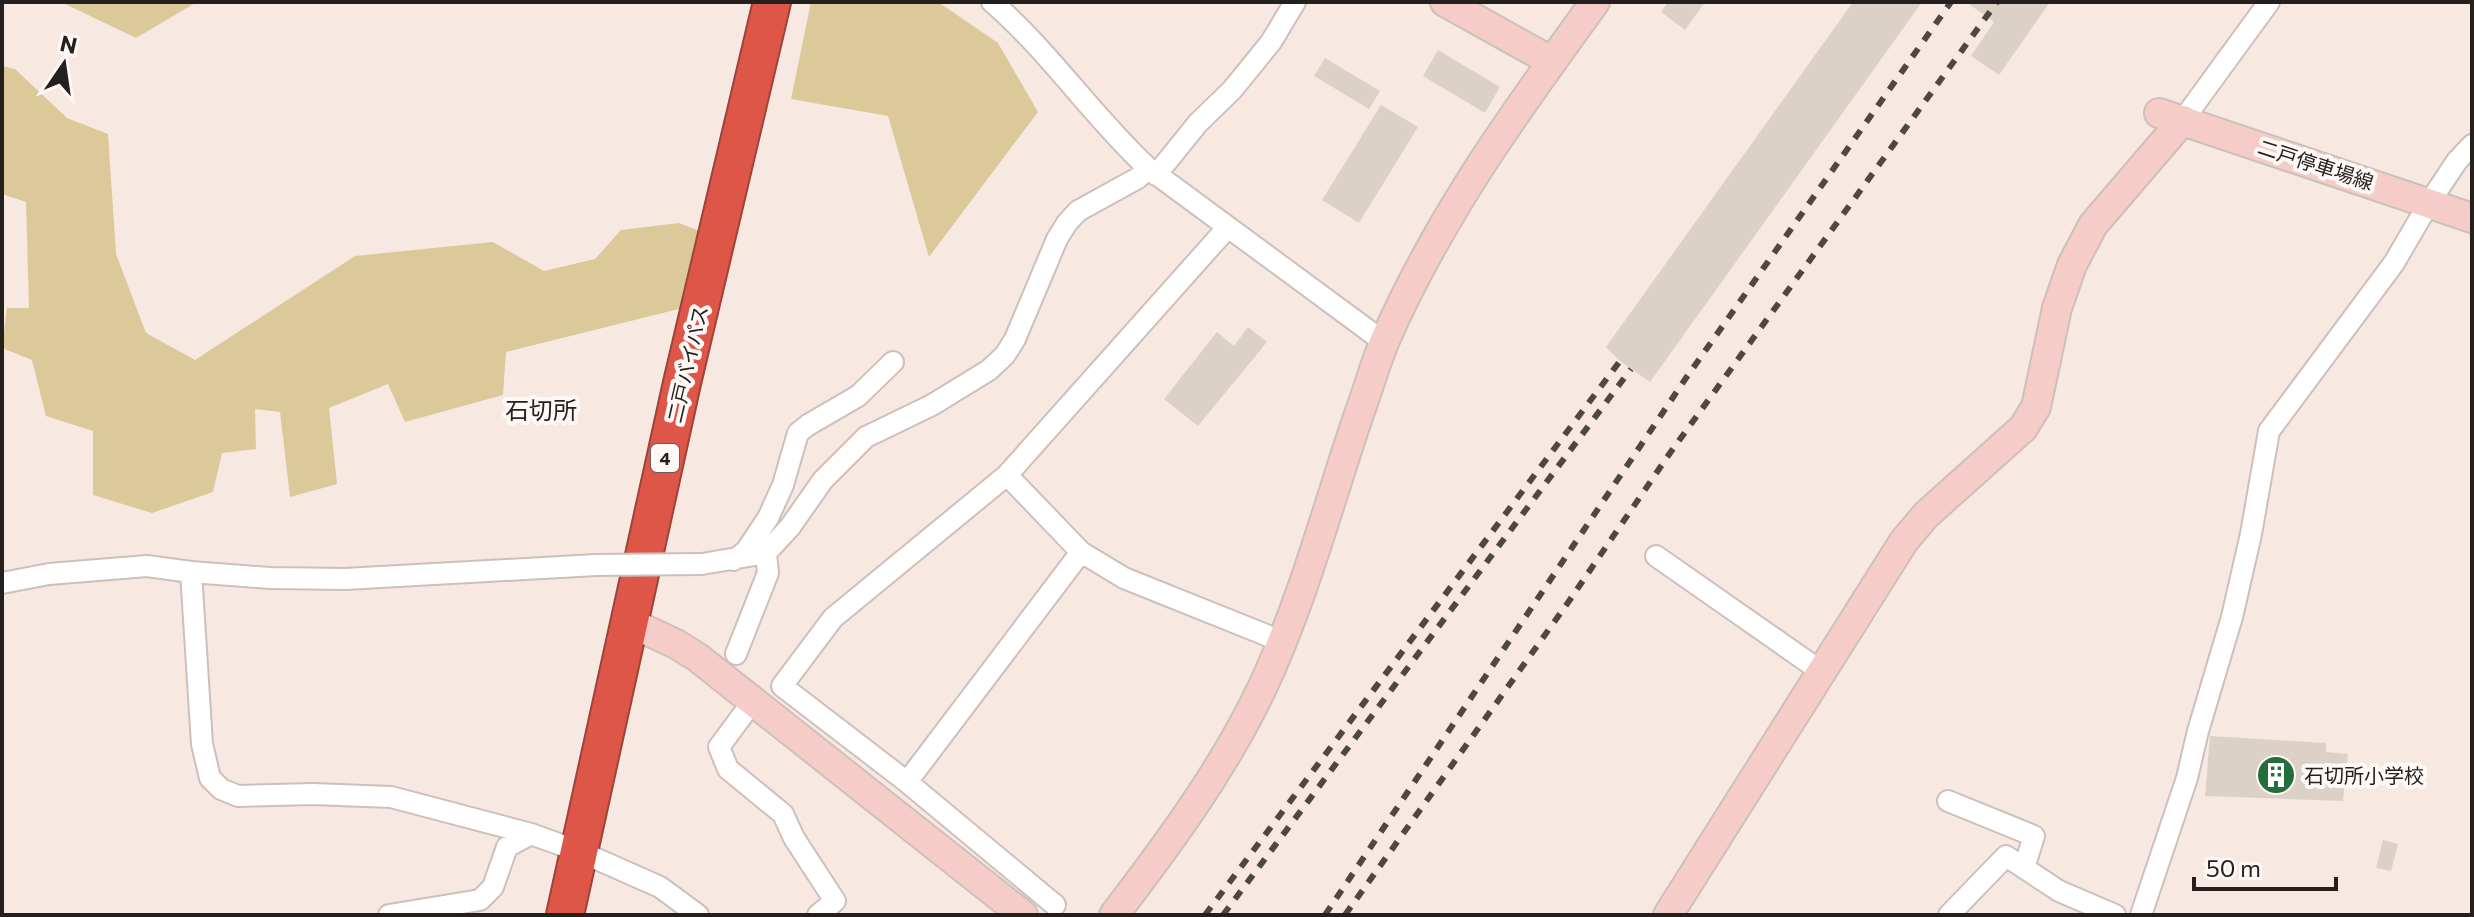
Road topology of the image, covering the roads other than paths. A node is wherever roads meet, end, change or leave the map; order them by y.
1 (772, 2) edge
2 (992, 2) edge
3 (1295, 2) edge
4 (1445, 2) edge
5 (1595, 2) edge
6 (2269, 2) edge
7 (1551, 61) junction
8 (2171, 116) junction
9 (2472, 145) edge
10 (1152, 171) junction
11 (2429, 203) junction
12 (2472, 218) edge
13 (1228, 227) junction
14 (1384, 342) junction
15 (893, 362) dead end
16 (1007, 475) junction
17 (1081, 552) junction
18 (766, 553) junction
19 (1656, 556) dead end
20 (734, 560) junction
21 (191, 572) junction
22 (2, 583) edge
23 (629, 622) junction
24 (1281, 641) junction
25 (736, 654) dead end
26 (1822, 672) junction
27 (753, 701) junction
28 (907, 782) junction
29 (1948, 801) dead end
30 (531, 834) junction
31 (581, 852) junction
32 (2024, 868) junction
33 (1055, 905) dead end
34 (389, 915) edge
35 (565, 915) edge
36 (698, 915) edge
37 (818, 915) edge
38 (1023, 915) edge
39 (1114, 915) edge
40 (1668, 915) edge
41 (1949, 915) edge
42 (2115, 915) edge
43 (2141, 915) edge

1 - 23 highway, 二戸バイパス / 4
2 - 10 street
3 - 10 street
4 - 7 street
5 - 7 street
6 - 8 street
7 - 14 street
8 - 11 street, 二戸停車場線
8 - 26 street
9 - 11 street
10 - 13 street
10 - 18 street
11 - 12 street, 二戸停車場線
11 - 43 street
13 - 14 street
13 - 16 street
14 - 24 street
15 - 20 street
16 - 17 street
16 - 28 street
17 - 24 street
17 - 28 street
18 - 20 street
18 - 25 street
19 - 26 street
20 - 21 street, bridge
21 - 22 street
21 - 30 street
23 - 27 street
23 - 31 highway, 二戸バイパス / 4
24 - 39 street
26 - 40 street
27 - 37 street
27 - 38 street
28 - 33 street
29 - 32 street
30 - 31 street
30 - 34 street
31 - 35 highway, 二戸バイパス / 4
31 - 36 street
32 - 41 street
32 - 42 street

